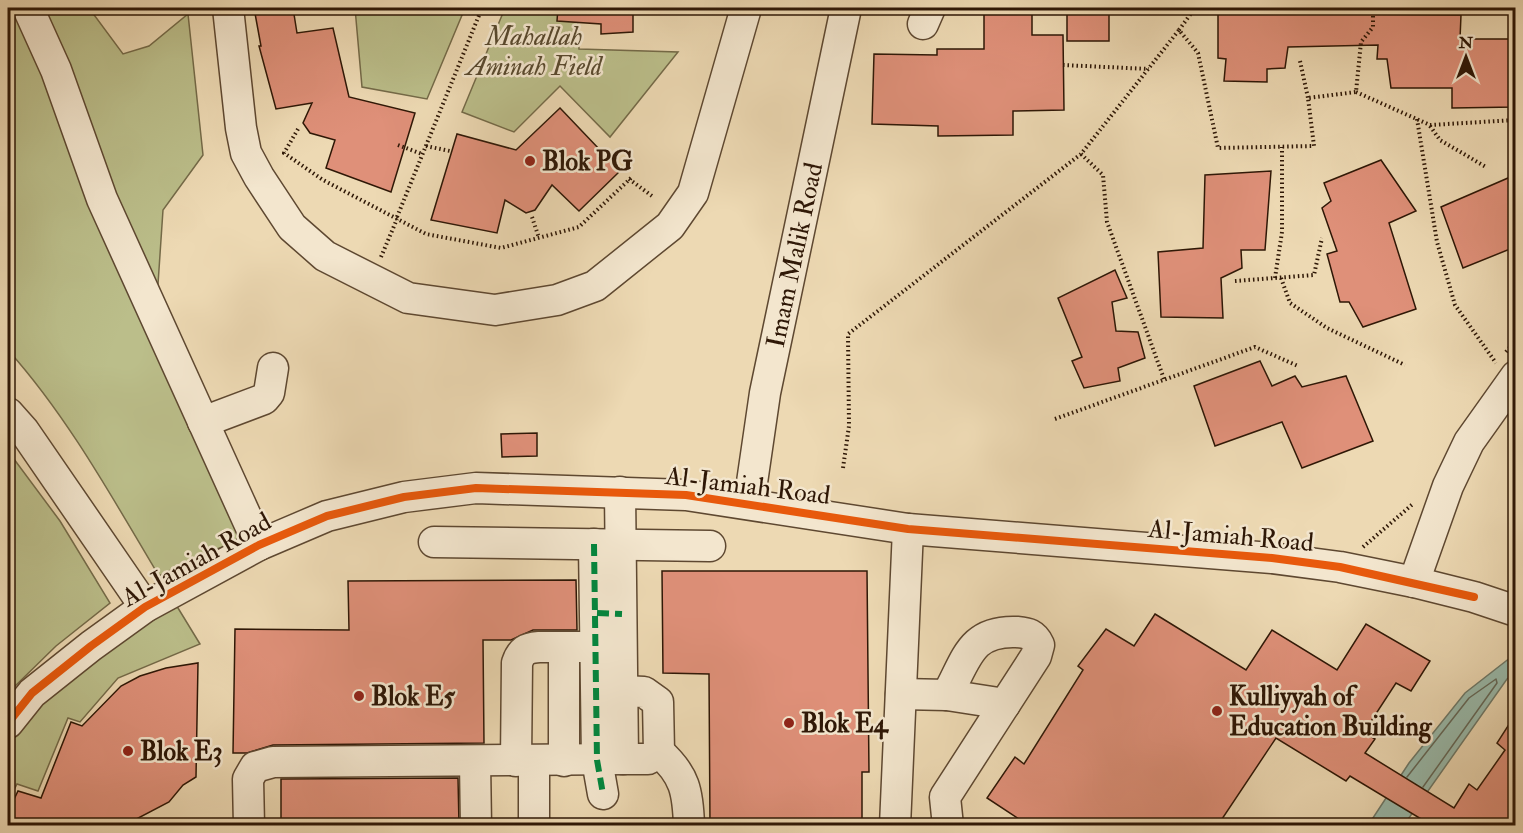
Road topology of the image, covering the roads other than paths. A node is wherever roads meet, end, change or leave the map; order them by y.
1 (28, 8) edge
2 (228, 8) edge
3 (746, 8) edge
4 (846, 8) edge
5 (273, 368) dead end
6 (1506, 370) edge
7 (8, 413) edge
8 (202, 422) junction
9 (620, 492) junction
10 (748, 503) junction
11 (908, 529) junction
12 (434, 542) dead end
13 (607, 544) junction
14 (259, 545) junction
15 (710, 546) dead end
16 (1414, 582) junction
17 (145, 607) junction
18 (1515, 610) edge
19 (564, 647) junction
20 (609, 647) junction
21 (622, 691) junction
22 (901, 694) junction
23 (946, 694) junction
24 (1005, 704) junction
25 (8, 723) edge
26 (659, 752) junction
27 (610, 759) junction
28 (525, 761) junction
29 (564, 761) junction
30 (475, 762) junction
31 (603, 794) dead end
32 (249, 825) edge
33 (476, 825) edge
34 (534, 825) edge
35 (689, 825) edge
36 (895, 825) edge
37 (948, 825) edge

1 - 8 street
2 - 3 street
4 - 10 street, Imam Malik Road
5 - 8 street
6 - 16 street
7 - 17 street
8 - 14 street
9 - 10 street, Al-Jamiah Road
9 - 13 street
9 - 14 street, Al-Jamiah Road
10 - 11 street, Al-Jamiah Road
11 - 16 street, Al-Jamiah Road
11 - 22 street
12 - 13 street
13 - 15 street
13 - 20 street
14 - 17 street, Al-Jamiah Road
16 - 18 street, Al-Jamiah Road
17 - 25 street, Al-Jamiah Road
19 - 20 street
19 - 28 street
19 - 29 street
20 - 21 street
20 - 27 street
21 - 26 street
21 - 27 street
22 - 23 street
22 - 36 street
23 - 24 street
23 - 24 street
24 - 37 street
26 - 27 street
26 - 35 street
27 - 29 street
27 - 31 street
28 - 29 street
28 - 30 street
28 - 34 street
30 - 32 street
30 - 33 street

